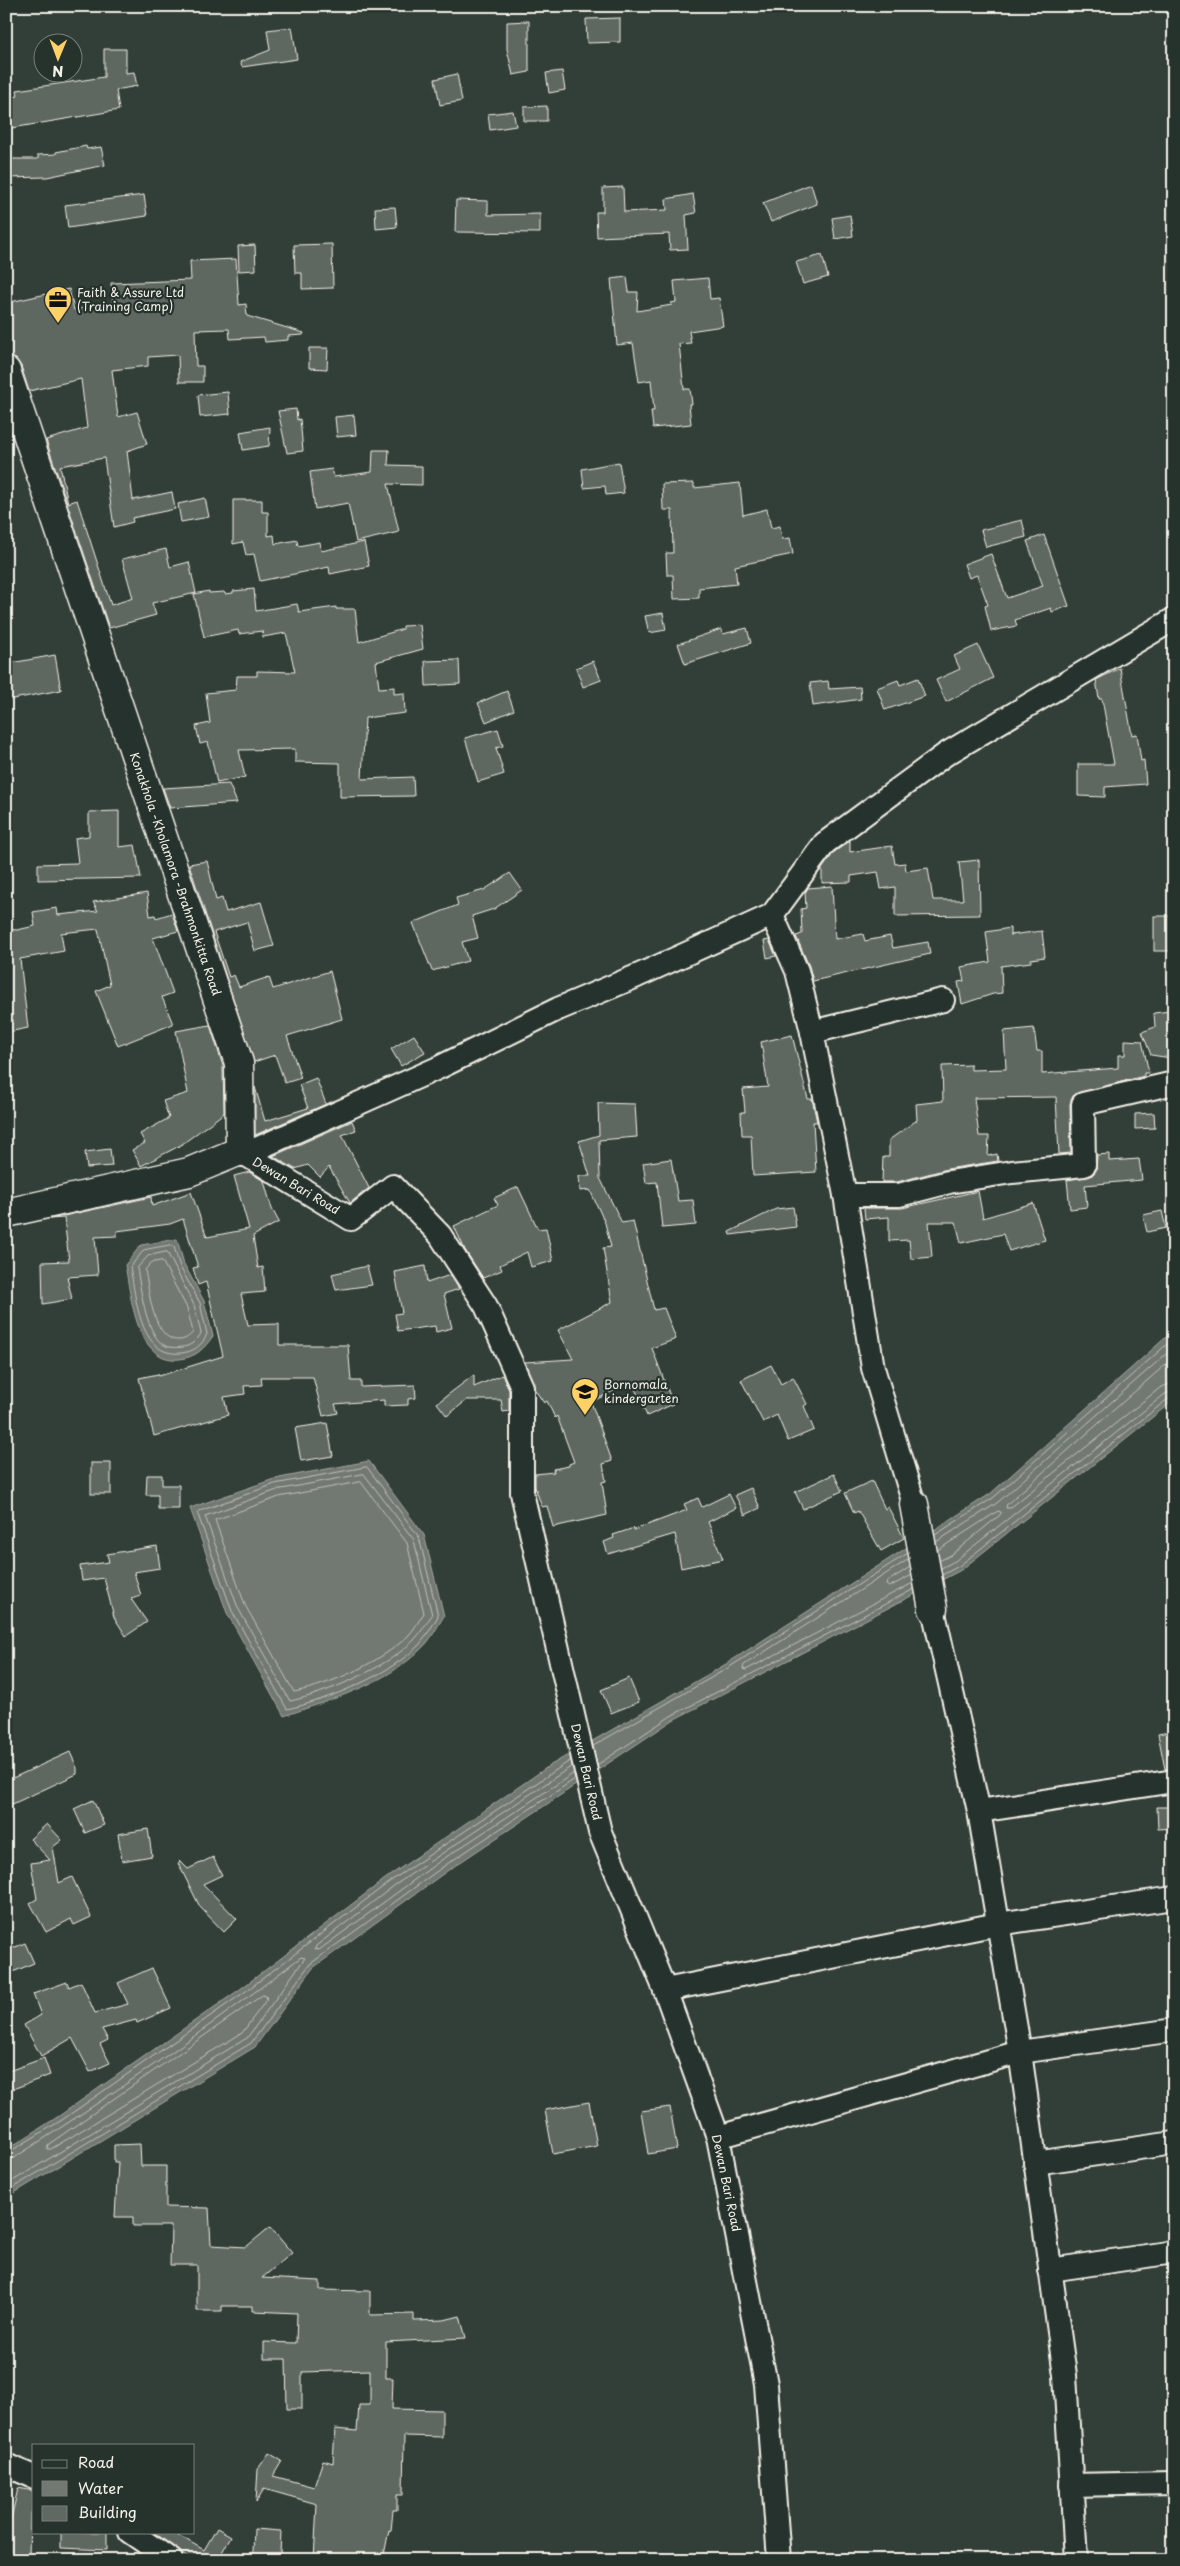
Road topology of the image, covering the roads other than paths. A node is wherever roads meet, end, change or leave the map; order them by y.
1 (6, 371) edge
2 (1174, 619) edge
3 (772, 914) junction
4 (944, 1000) dead end
5 (812, 1032) junction
6 (1174, 1083) edge
7 (241, 1153) junction
8 (845, 1195) junction
9 (6, 1212) edge
10 (914, 1504) joint
11 (933, 1609) joint
12 (1174, 1781) edge
13 (979, 1811) junction
14 (1174, 1898) edge
15 (998, 1924) junction
16 (666, 1990) junction
17 (1174, 2030) edge
18 (1020, 2052) junction
19 (718, 2137) junction
20 (1174, 2143) edge
21 (1035, 2163) junction
22 (1174, 2252) edge
23 (1050, 2270) junction
24 (6, 2466) edge
25 (32, 2477) edge
26 (1174, 2483) edge
27 (1071, 2485) junction
28 (133, 2534) edge
29 (172, 2560) edge
30 (779, 2560) edge
31 (1076, 2560) edge

1 - 7 main road, Konakhola -Kholamora -Brahmonkitta Road
2 - 3 street
3 - 5 street
3 - 7 street
4 - 5 street
5 - 8 street
6 - 8 street
7 - 9 main road
7 - 16 street, Dewan Bari Road
8 - 10 street
10 - 11 main road
11 - 13 street
12 - 13 street
13 - 15 street
14 - 15 street
15 - 16 street
15 - 18 street
16 - 19 street, Dewan Bari Road
17 - 18 street
18 - 19 street
18 - 21 street
19 - 30 street, Dewan Bari Road
20 - 21 street
21 - 23 street
22 - 23 street
23 - 27 street
24 - 25 street
26 - 27 street
27 - 31 street
28 - 29 street

